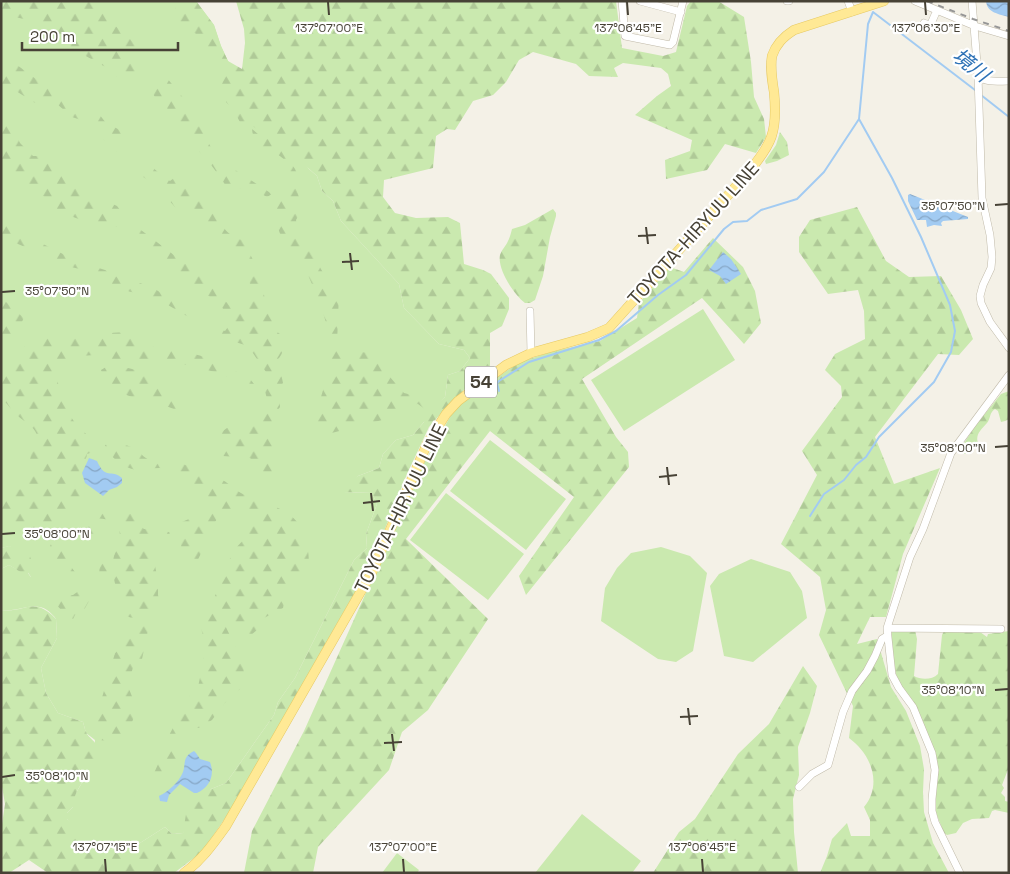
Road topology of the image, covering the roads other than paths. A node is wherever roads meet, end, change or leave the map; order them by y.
1 (622, 1) edge
2 (640, 1) edge
3 (684, 1) edge
4 (848, 1) edge
5 (884, 1) edge
6 (915, 1) edge
7 (972, 1) edge
8 (856, 10) junction
9 (937, 10) junction
10 (680, 12) junction
11 (924, 24) dead end
12 (974, 26) junction
13 (1009, 36) edge
14 (978, 76) junction
15 (1009, 81) edge
16 (530, 310) dead end
17 (1009, 348) edge
18 (531, 353) junction
19 (1009, 375) edge
20 (1001, 629) dead end
21 (887, 632) junction
22 (799, 787) dead end
23 (184, 873) edge
24 (960, 873) edge

1 - 10 street
2 - 10 street
3 - 10 street
4 - 8 street
5 - 8 main road, TOYOTA-HIRYUU LINE / 54
6 - 9 street
7 - 12 street
8 - 18 main road, TOYOTA-HIRYUU LINE / 54
9 - 11 street
9 - 12 street
12 - 13 street
12 - 14 street
14 - 15 street
14 - 17 street
16 - 18 street
18 - 23 main road, TOYOTA-HIRYUU LINE / 54
19 - 21 street
20 - 21 street
21 - 22 street
21 - 24 street

